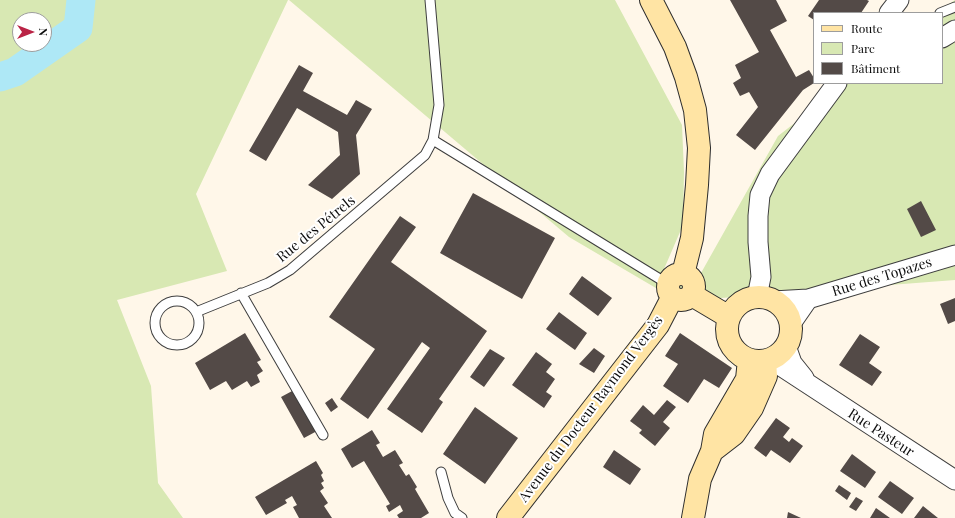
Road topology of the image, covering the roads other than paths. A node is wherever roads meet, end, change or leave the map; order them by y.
1 (430, 0) edge
2 (651, 0) edge
3 (955, 7) edge
4 (942, 12) edge
5 (955, 30) edge
6 (943, 37) edge
7 (836, 84) edge
8 (432, 140) junction
9 (955, 255) edge
10 (679, 288) junction
11 (241, 293) junction
12 (765, 299) junction
13 (808, 299) junction
14 (196, 312) junction
15 (729, 317) junction
16 (771, 354) junction
17 (808, 384) junction
18 (323, 435) dead end
19 (441, 472) dead end
20 (955, 480) edge
21 (462, 518) edge
22 (508, 518) edge
23 (693, 518) edge

1 - 8 lane, Rue des Pétrels
2 - 10 main road, Avenue du Docteur Raymond Vergès
3 - 4 lane
5 - 6 street
7 - 12 street
8 - 10 lane
8 - 11 lane, Rue des Pétrels
9 - 13 street, Rue des Topazes
10 - 15 main road
10 - 22 main road, Avenue du Docteur Raymond Vergès
11 - 14 lane, Rue des Pétrels
11 - 18 lane
12 - 13 street, Rue des Topazes
12 - 15 main road
12 - 16 main road
13 - 16 street
14 - 14 lane
15 - 16 main road
16 - 17 street, Rue Pasteur
16 - 17 street, Rue Pasteur
16 - 23 main road
17 - 20 street, Rue Pasteur
19 - 21 lane

